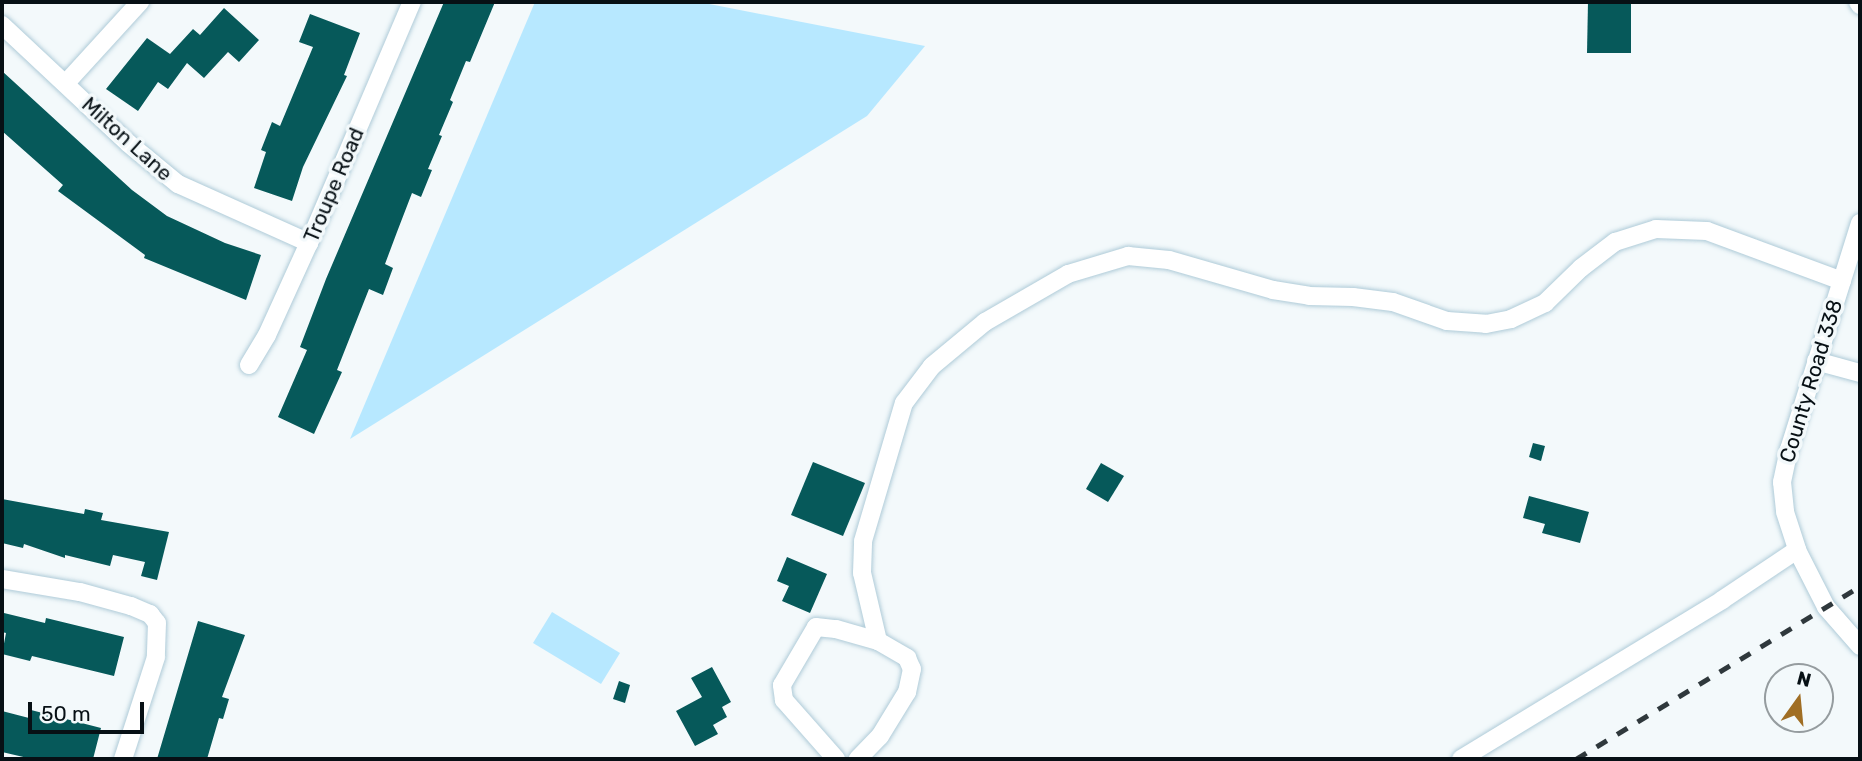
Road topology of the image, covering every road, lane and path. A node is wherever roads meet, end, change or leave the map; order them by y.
1 (140, 2) edge
2 (412, 2) edge
3 (2, 25) edge
4 (66, 83) junction
5 (1860, 223) edge
6 (309, 243) junction
7 (1842, 281) junction
8 (1816, 361) junction
9 (249, 365) dead end
10 (1860, 373) edge
11 (1797, 550) junction
12 (2, 579) edge
13 (878, 641) junction
14 (1860, 646) edge
15 (123, 759) edge
16 (836, 759) edge
17 (858, 759) edge
18 (1461, 759) edge

1 - 4 street
2 - 6 street, Troupe Road
3 - 4 street, Milton Lane
4 - 6 street, Milton Lane
5 - 7 street, County Road 338
6 - 9 street, Troupe Road
7 - 8 street, County Road 338
7 - 13 street
8 - 10 street
8 - 11 street, County Road 338
11 - 14 street, County Road 338
11 - 18 street
12 - 15 street
13 - 16 street
13 - 17 street

